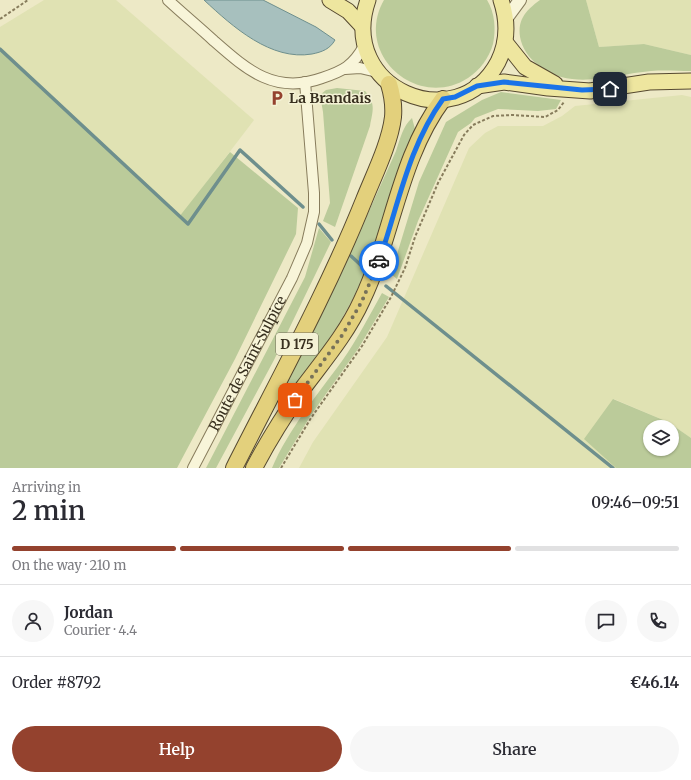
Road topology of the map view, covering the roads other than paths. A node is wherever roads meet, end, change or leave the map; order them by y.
1 (168, 0) edge
2 (330, 0) edge
3 (368, 0) edge
4 (501, 0) edge
5 (520, 0) edge
6 (506, 19) junction
7 (362, 26) junction
8 (505, 42) junction
9 (364, 46) junction
10 (345, 70) junction
11 (377, 72) junction
12 (691, 80) edge
13 (305, 82) junction
14 (389, 84) junction
15 (477, 86) junction
16 (566, 88) junction
17 (443, 99) junction
18 (193, 468) edge
19 (234, 468) edge
20 (254, 468) edge

1 - 13 street
2 - 7 main road
3 - 7 main road
4 - 6 main road
5 - 6 street
6 - 8 main road
7 - 9 main road
8 - 15 main road
8 - 16 main road
9 - 10 street
9 - 11 main road
10 - 11 street
10 - 13 street
11 - 14 main road
12 - 16 main road
13 - 18 street, Route de Saint-Sulpice
14 - 17 main road
14 - 19 highway, D 175
15 - 16 main road
15 - 17 main road
17 - 20 highway, D 175

